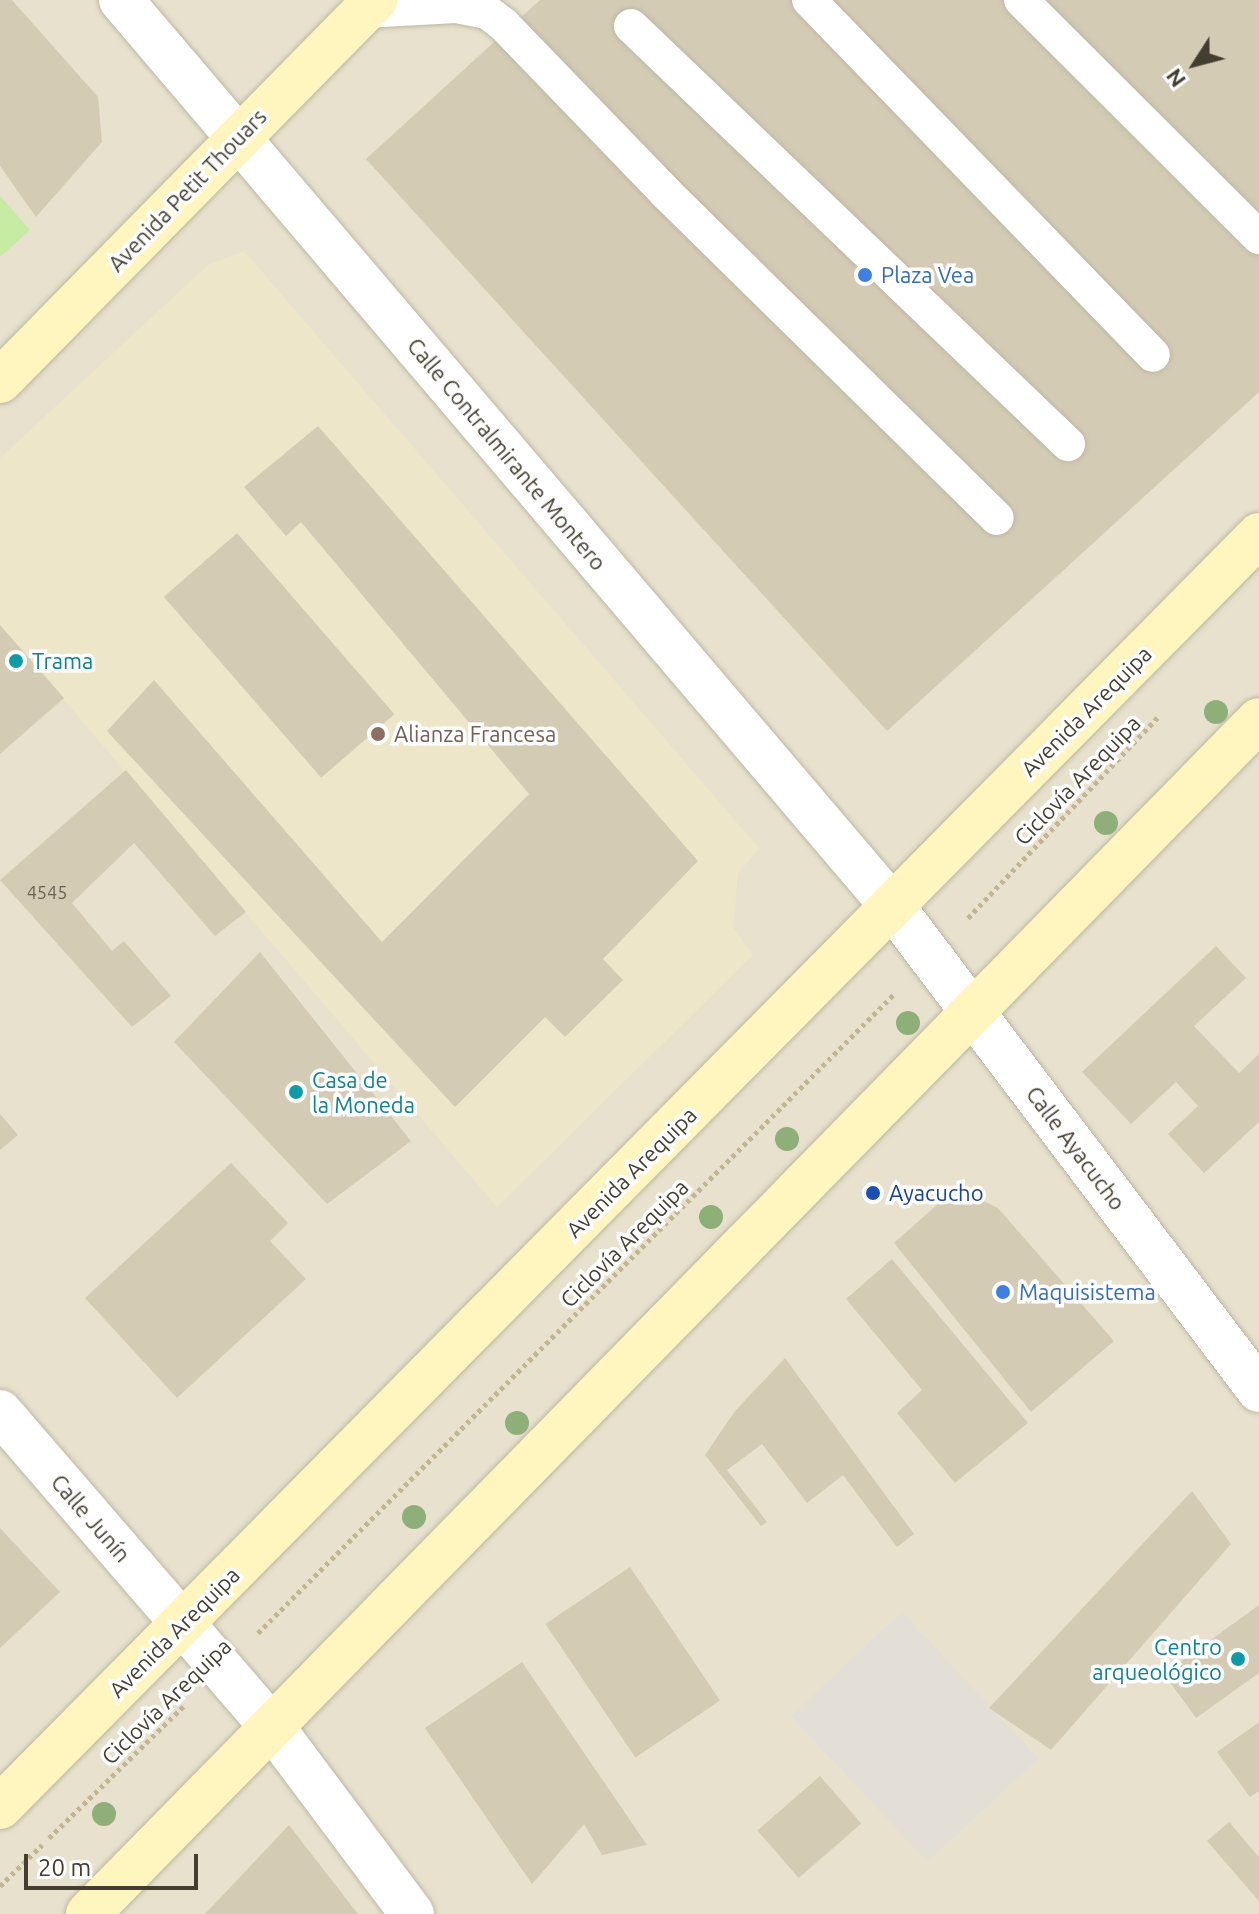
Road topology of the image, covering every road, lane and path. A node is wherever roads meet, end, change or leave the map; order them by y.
1 (121, 0) edge
2 (809, 0) edge
3 (1021, 0) edge
4 (370, 6) edge
5 (486, 6) edge
6 (631, 26) dead end
7 (238, 138) junction
8 (1259, 237) edge
9 (1153, 355) dead end
10 (0, 381) edge
11 (1068, 444) dead end
12 (997, 518) dead end
13 (1259, 535) edge
14 (1160, 715) dead end
15 (1259, 720) edge
16 (893, 907) junction
17 (930, 957) junction
18 (972, 1011) junction
19 (1259, 1390) edge
20 (0, 1412) edge
21 (182, 1625) junction
22 (221, 1669) junction
23 (273, 1728) junction
24 (0, 1807) edge
25 (0, 1886) edge
26 (88, 1914) edge
27 (412, 1914) edge

1 - 7 street, Calle Contralmirante Montero
2 - 9 lane
3 - 8 lane
4 - 5 lane
4 - 7 main road, Avenida Petit Thouars
5 - 12 lane
6 - 11 lane
7 - 10 main road, Avenida Petit Thouars
7 - 16 street, Calle Contralmirante Montero
13 - 16 main road, Avenida Arequipa
14 - 17 path, Ciclovía Arequipa
15 - 18 main road
16 - 17 street, Calle Ayacucho
16 - 21 main road, Avenida Arequipa
17 - 18 street, Calle Ayacucho
17 - 22 path, Ciclovía Arequipa
18 - 19 street, Calle Ayacucho
18 - 23 main road
20 - 21 street, Calle Junín
21 - 22 street, Calle Junín
21 - 24 main road, Avenida Arequipa
22 - 23 street, Calle Junín
22 - 25 path, Ciclovía Arequipa
23 - 26 main road
23 - 27 street, Calle Junín

